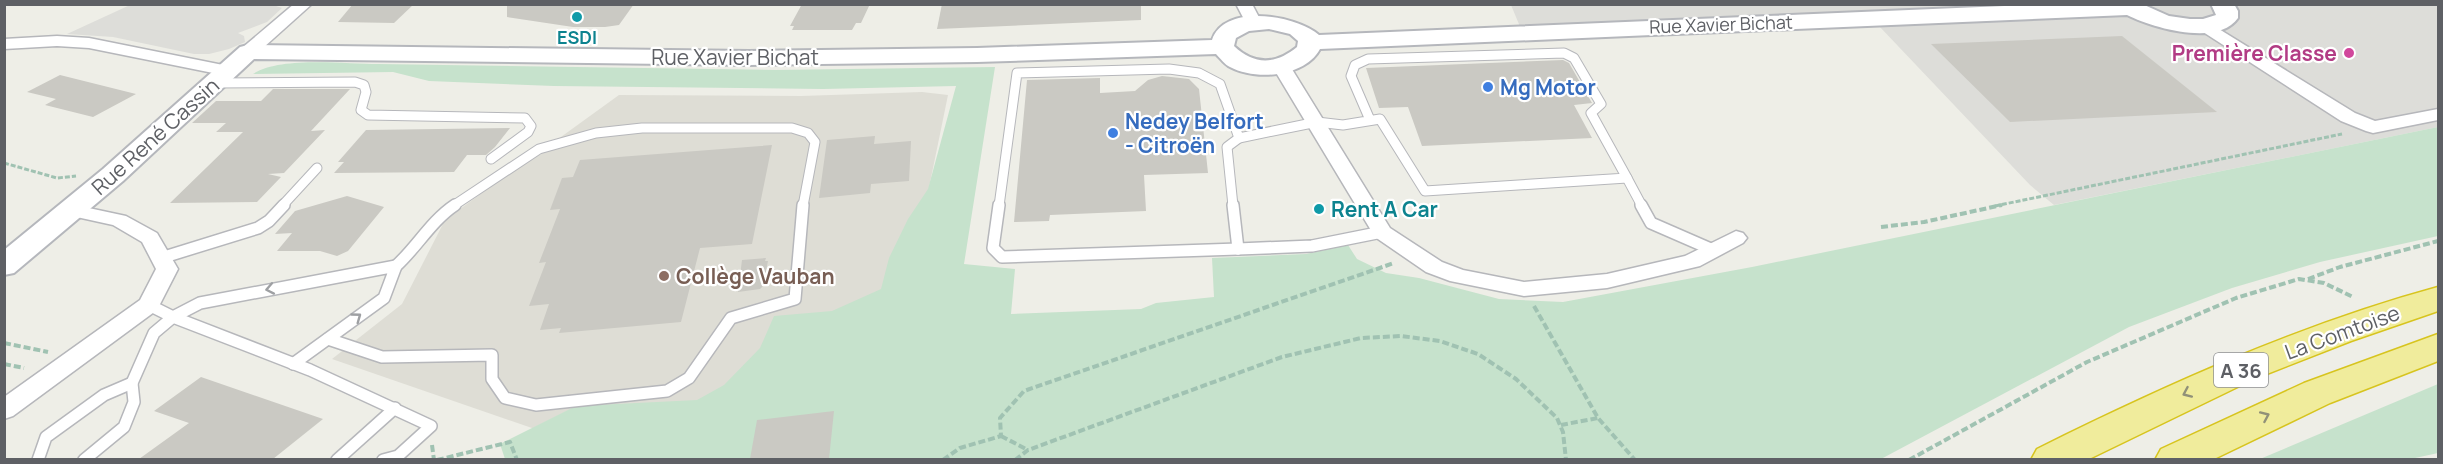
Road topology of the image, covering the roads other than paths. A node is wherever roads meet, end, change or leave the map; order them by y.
1 (304, 4) edge
2 (2222, 4) edge
3 (2128, 6) edge
4 (1980, 9) edge
5 (1249, 14) edge
6 (2206, 26) junction
7 (1311, 42) junction
8 (4, 44) edge
9 (1222, 46) junction
10 (248, 52) junction
11 (1281, 66) junction
12 (221, 77) junction
13 (2439, 115) edge
14 (1370, 120) junction
15 (1317, 122) junction
16 (1239, 138) junction
17 (490, 159) dead end
18 (317, 168) dead end
19 (1627, 178) junction
20 (70, 210) junction
21 (1383, 232) junction
22 (1736, 238) dead end
23 (1238, 249) junction
24 (1713, 250) junction
25 (161, 258) junction
26 (4, 266) edge
27 (396, 266) junction
28 (2439, 299) edge
29 (149, 305) junction
30 (173, 317) junction
31 (328, 339) junction
32 (2439, 347) edge
33 (293, 364) junction
34 (132, 383) junction
35 (395, 408) junction
36 (4, 410) edge
37 (38, 459) edge
38 (84, 459) edge
39 (337, 459) edge
40 (383, 459) edge
41 (2051, 459) edge
42 (2175, 459) edge

1 - 10 street, Rue René Cassin
2 - 6 main road
3 - 4 main road, Rue Xavier Bichat
3 - 6 main road
4 - 7 main road, Rue Xavier Bichat
5 - 7 main road
5 - 9 main road
6 - 13 street
7 - 11 main road
8 - 12 street
9 - 10 main road, Rue Xavier Bichat
9 - 11 main road
10 - 12 main road, Rue René Cassin
11 - 15 street
12 - 17 lane
12 - 20 main road, Rue René Cassin
14 - 15 lane
14 - 19 lane
14 - 19 lane
15 - 16 lane
15 - 21 street
16 - 23 lane
16 - 23 lane
18 - 25 lane
19 - 24 lane
20 - 25 street
20 - 26 main road, Rue René Cassin
21 - 23 lane
21 - 24 street
22 - 24 street
25 - 29 street
27 -> 30 lane
31 -> 27 lane
27 - 31 lane
28 -> 41 highway, La Comtoise / A 36
29 - 30 lane
29 - 36 street
30 - 33 lane
30 - 34 lane
31 - 33 lane
42 -> 32 highway, A 36
33 - 35 lane
34 - 37 lane
34 - 38 lane
35 - 39 lane
35 - 40 lane

